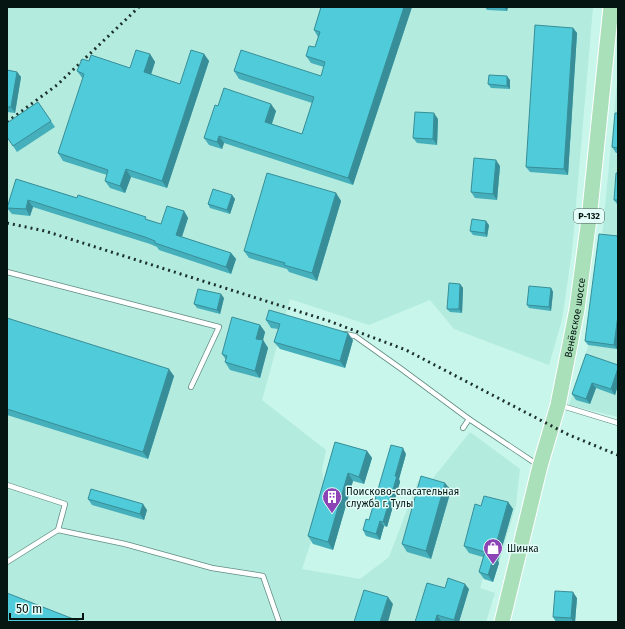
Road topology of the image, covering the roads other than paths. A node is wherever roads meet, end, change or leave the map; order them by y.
1 (611, 7) edge
2 (7, 272) edge
3 (340, 332) edge
4 (191, 386) dead end
5 (558, 405) junction
6 (469, 419) junction
7 (618, 423) edge
8 (462, 428) dead end
9 (540, 466) junction
10 (7, 485) edge
11 (58, 530) junction
12 (7, 562) edge
13 (279, 622) edge
14 (502, 622) edge

1 - 5 main road, Венёвское шоссе / Р-132
2 - 4 lane
3 - 6 lane
5 - 7 lane
5 - 9 main road, Венёвское шоссе / Р-132
6 - 8 lane
6 - 9 lane
9 - 14 main road, Венёвское шоссе / Р-132
10 - 11 lane
11 - 12 lane
11 - 13 lane

